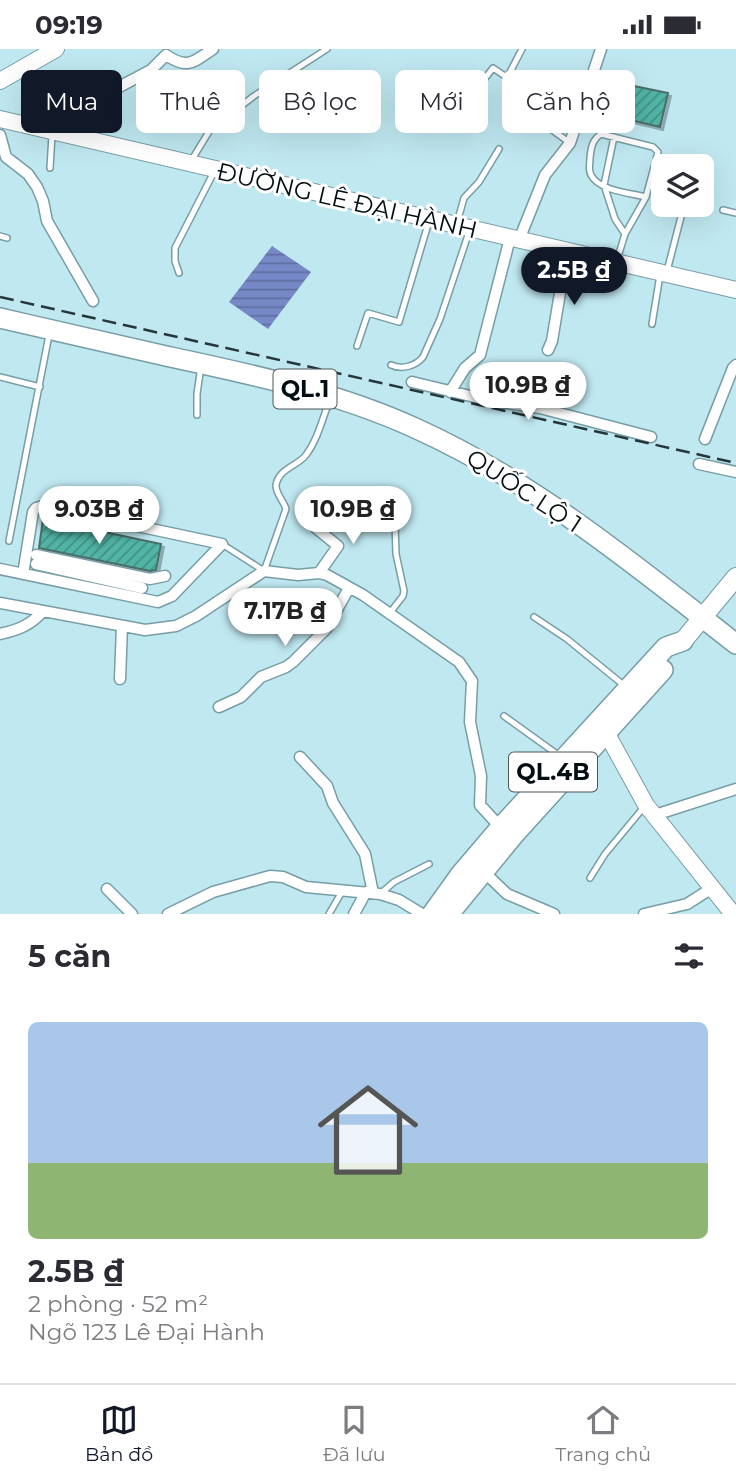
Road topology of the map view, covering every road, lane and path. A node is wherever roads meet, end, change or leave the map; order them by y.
1 (213, 49) edge
2 (313, 49) edge
3 (327, 49) edge
4 (522, 49) edge
5 (601, 49) edge
6 (49, 51) edge
7 (318, 55) junction
8 (511, 70) edge
9 (502, 73) edge
10 (488, 74) edge
11 (0, 81) edge
12 (122, 85) edge
13 (0, 119) edge
14 (21, 124) edge
15 (52, 133) edge
16 (56, 133) edge
17 (556, 133) edge
18 (0, 135) edge
19 (614, 137) junction
20 (570, 143) junction
21 (499, 149) dead end
22 (189, 164) junction
23 (50, 168) dead end
24 (215, 170) junction
25 (604, 185) junction
26 (646, 197) junction
27 (723, 210) dead end
28 (736, 213) edge
29 (681, 217) edge
30 (429, 220) junction
31 (463, 227) junction
32 (625, 235) junction
33 (0, 236) edge
34 (8, 238) dead end
35 (515, 239) junction
36 (567, 251) junction
37 (616, 262) junction
38 (179, 273) dead end
39 (663, 273) junction
40 (736, 290) edge
41 (93, 301) dead end
42 (0, 318) edge
43 (652, 324) dead end
44 (50, 330) junction
45 (357, 346) dead end
46 (548, 350) dead end
47 (202, 363) junction
48 (391, 365) dead end
49 (736, 365) edge
50 (0, 377) edge
51 (412, 382) dead end
52 (40, 387) junction
53 (450, 391) junction
54 (331, 396) junction
55 (197, 415) dead end
56 (652, 437) dead end
57 (705, 439) dead end
58 (699, 464) dead end
59 (736, 472) edge
60 (395, 523) dead end
61 (316, 528) dead end
62 (9, 541) dead end
63 (222, 544) junction
64 (36, 560) dead end
65 (0, 569) edge
66 (264, 571) junction
67 (66, 572) junction
68 (318, 572) junction
69 (23, 574) junction
70 (166, 576) dead end
71 (92, 577) junction
72 (736, 577) edge
73 (142, 588) junction
74 (349, 588) junction
75 (0, 603) edge
76 (43, 611) junction
77 (389, 614) junction
78 (534, 617) dead end
79 (702, 618) junction
80 (122, 626) junction
81 (3, 634) edge
82 (683, 641) junction
83 (736, 644) edge
84 (0, 646) edge
85 (120, 679) dead end
86 (629, 689) junction
87 (219, 707) dead end
88 (504, 716) dead end
89 (602, 730) junction
90 (300, 757) dead end
91 (564, 759) junction
92 (736, 789) edge
93 (651, 810) junction
94 (507, 832) junction
95 (429, 864) dead end
96 (483, 871) junction
97 (590, 878) dead end
98 (712, 888) junction
99 (107, 889) dead end
100 (343, 890) junction
101 (373, 893) junction
102 (453, 913) edge
103 (132, 914) edge
104 (168, 914) edge
105 (329, 914) edge
106 (354, 914) edge
107 (422, 914) edge
108 (432, 914) edge
109 (554, 914) edge
110 (644, 914) edge
111 (733, 914) edge

1 - 12 street
2 - 7 lane
3 - 7 lane
4 - 8 lane
5 - 20 street
6 - 11 street
7 - 22 lane
9 - 10 lane
13 - 14 street, ĐƯỜNG LÊ ĐẠI HÀNH
15 - 23 lane
16 - 22 street, ĐƯỜNG LÊ ĐẠI HÀNH
17 - 20 lane
18 - 41 street
19 - 25 lane
19 - 25 lane
19 - 26 lane
20 - 35 street
21 - 31 lane
22 - 24 street, ĐƯỜNG LÊ ĐẠI HÀNH
24 - 30 street, ĐƯỜNG LÊ ĐẠI HÀNH
24 - 38 lane
25 - 26 lane
25 - 32 lane
26 - 32 lane
27 - 28 lane
29 - 39 lane
30 - 31 street, ĐƯỜNG LÊ ĐẠI HÀNH
30 - 45 lane
31 - 35 street, ĐƯỜNG LÊ ĐẠI HÀNH
31 - 48 lane
32 - 37 lane
33 - 34 lane
35 - 36 street, ĐƯỜNG LÊ ĐẠI HÀNH
35 - 53 street
36 - 37 street, ĐƯỜNG LÊ ĐẠI HÀNH
36 - 46 street
37 - 39 street, ĐƯỜNG LÊ ĐẠI HÀNH
39 - 40 street, ĐƯỜNG LÊ ĐẠI HÀNH
39 - 43 lane
42 - 44 highway, QUỐC LỘ 1 / QL.1
44 - 47 highway, QUỐC LỘ 1 / QL.1
44 - 52 lane
47 - 54 highway, QUỐC LỘ 1 / QL.1
47 - 55 lane
49 - 57 street
50 - 52 lane
51 - 53 street
52 - 62 lane
53 - 56 street
54 - 66 lane
54 - 79 highway, QUỐC LỘ 1 / QL.1
58 - 59 street
60 - 77 lane
61 - 68 street
63 - 66 lane
63 - 69 street
63 - 73 street
64 - 67 street
65 - 69 street
66 - 68 street
66 - 80 street
67 - 69 street
67 - 71 street
67 - 71 street
68 - 74 street
70 - 73 street
71 - 73 street
71 - 73 street
72 - 79 main road
74 - 77 street
74 - 87 street
75 - 76 street
76 - 80 street
76 - 81 street
77 - 94 street
78 - 86 lane
79 - 82 main road
79 - 83 highway, QUỐC LỘ 1 / QL.1
80 - 85 street
81 - 84 street
82 - 86 highway, QL.4B
82 - 89 highway, QL.4B
86 - 89 highway, QL.4B
88 - 91 lane
89 - 91 highway, QL.4B
89 - 93 street
89 - 94 highway, QL.4B
90 - 101 street
91 - 94 highway, QL.4B
92 - 93 street
93 - 97 lane
93 - 98 street
94 - 96 highway, QL.4B
94 - 108 highway, QL.4B
95 - 101 lane
96 - 102 highway, QL.4B
96 - 109 street
98 - 110 street
98 - 111 street
99 - 103 street
100 - 101 street
100 - 104 street
100 - 105 lane
101 - 106 street
101 - 107 street

